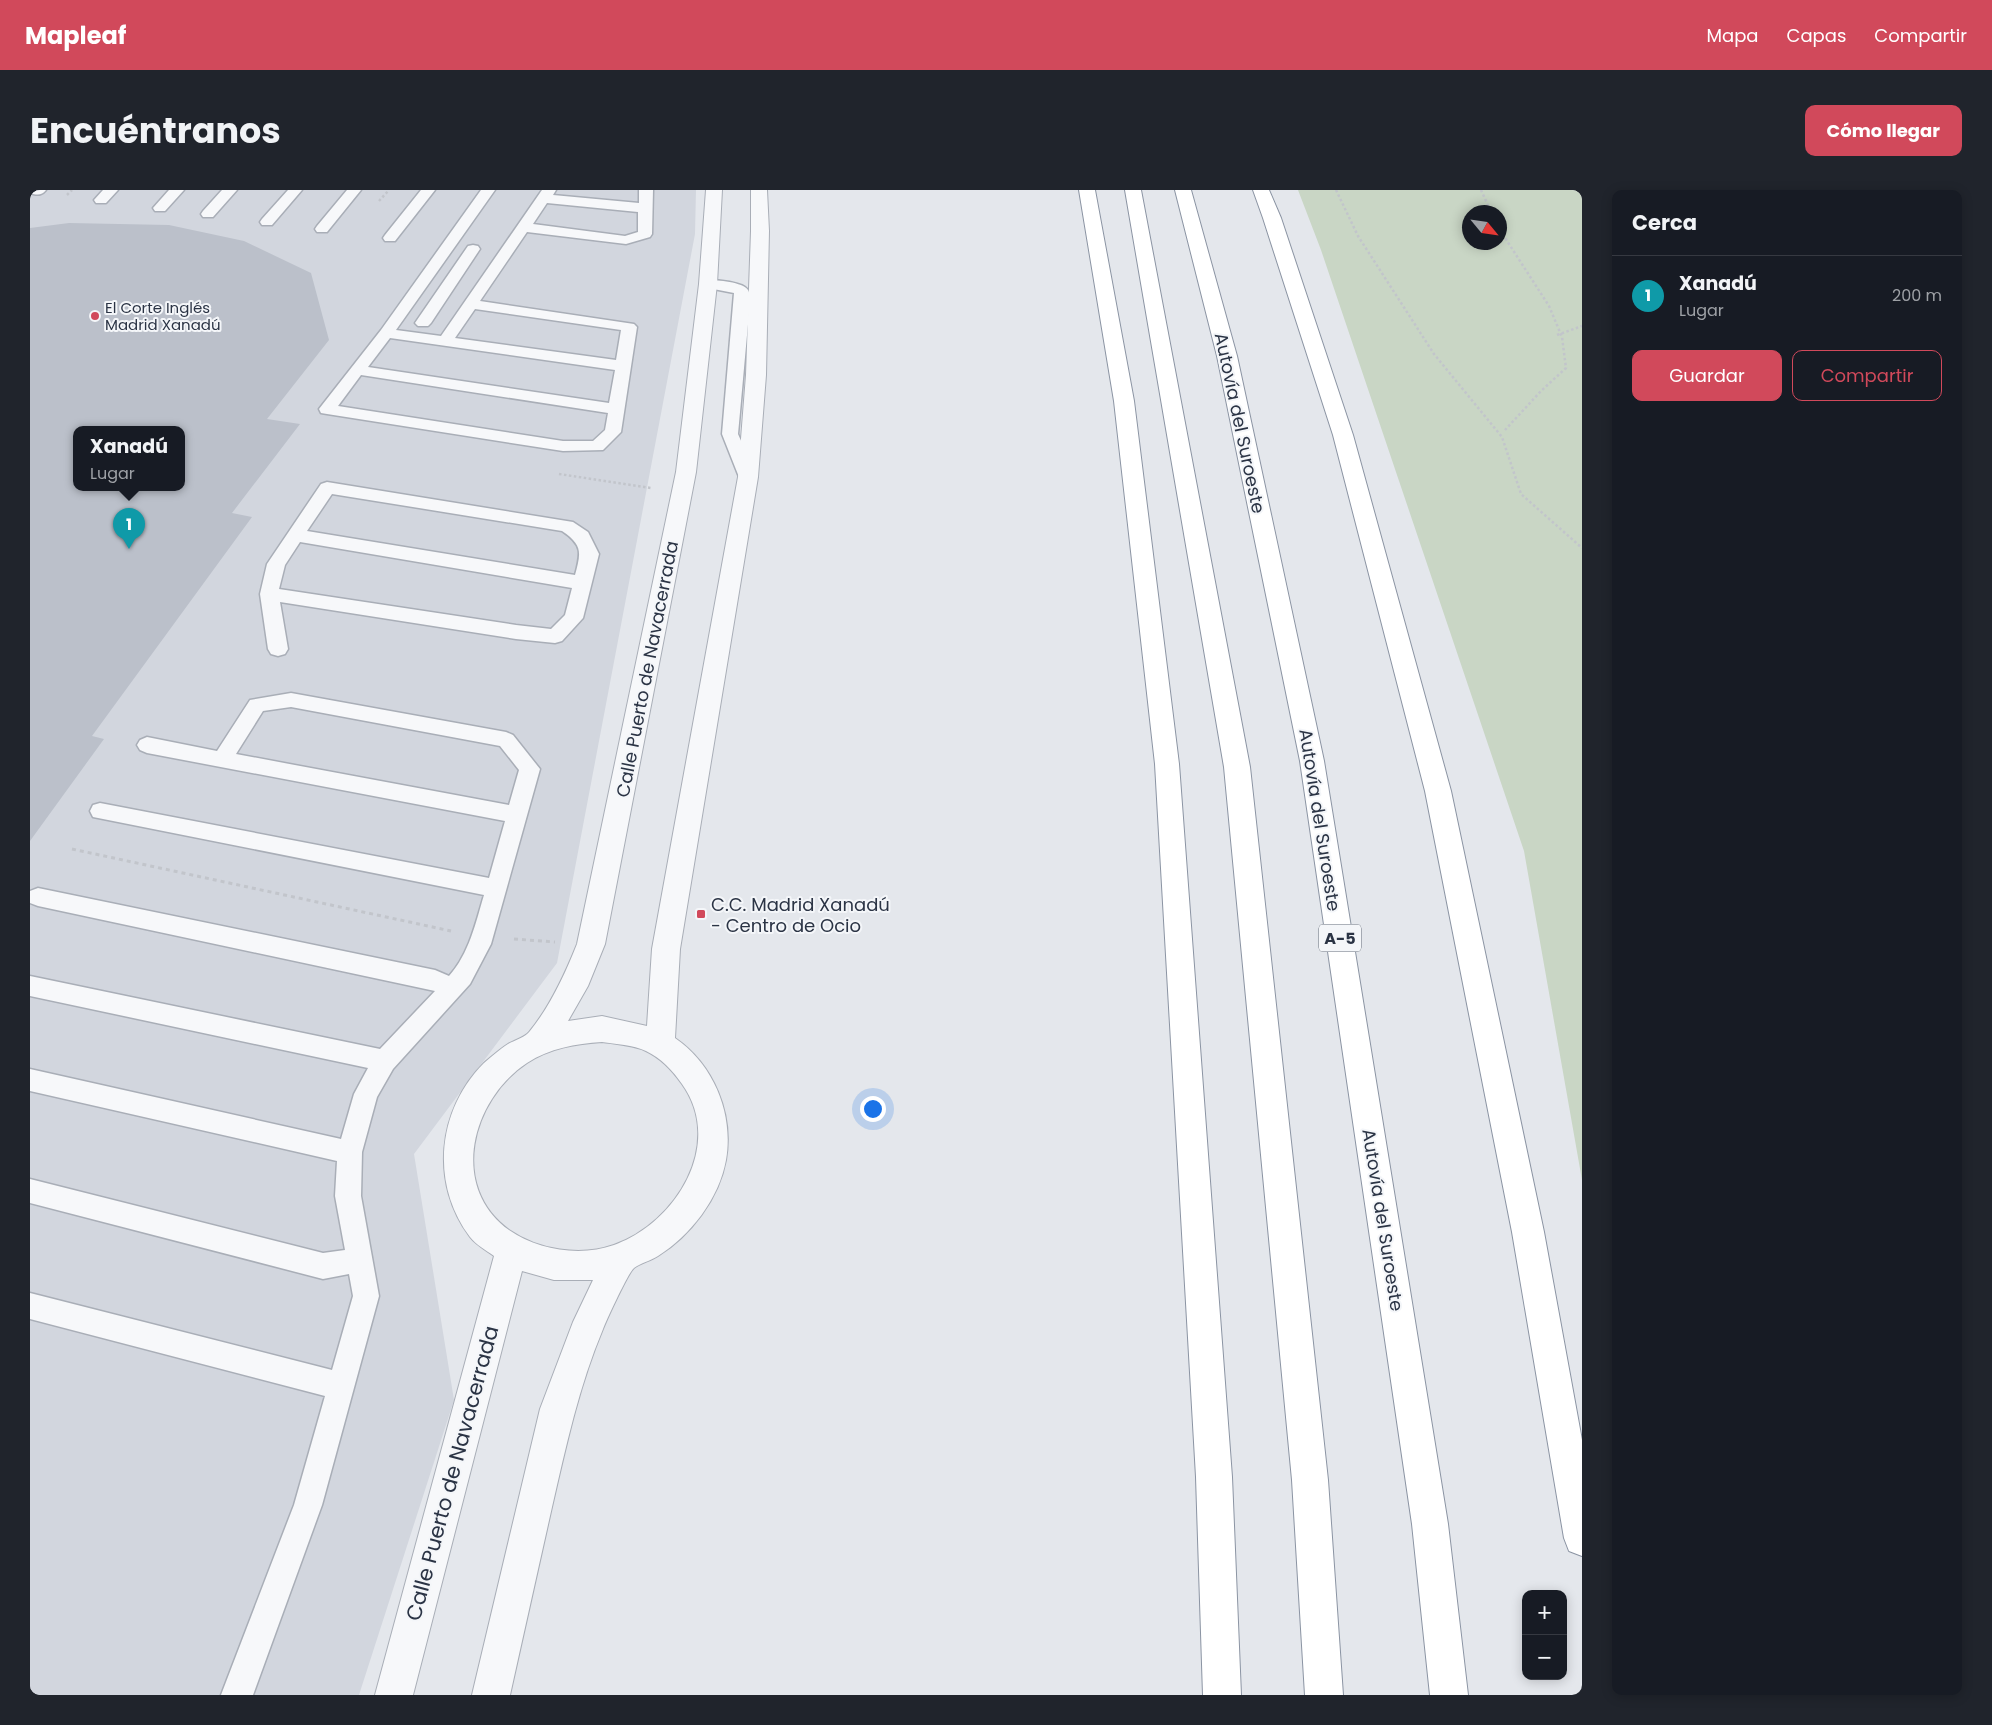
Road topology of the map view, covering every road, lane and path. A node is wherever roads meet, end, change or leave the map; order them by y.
1 (72, 190) edge
2 (177, 190) edge
3 (230, 190) edge
4 (295, 190) edge
5 (354, 190) edge
6 (428, 190) edge
7 (488, 190) edge
8 (646, 190) edge
9 (714, 190) edge
10 (759, 190) edge
11 (1087, 190) edge
12 (1133, 190) edge
13 (1183, 190) edge
14 (1261, 190) edge
15 (1336, 190) edge
16 (1481, 190) edge
17 (546, 194) edge
18 (67, 195) dead end
19 (1488, 205) edge
20 (160, 208) dead end
21 (645, 208) junction
22 (208, 214) dead end
23 (267, 222) dead end
24 (523, 227) junction
25 (322, 229) dead end
26 (390, 238) dead end
27 (1507, 241) edge
28 (473, 249) dead end
29 (708, 284) junction
30 (470, 304) junction
31 (423, 322) dead end
32 (1582, 326) edge
33 (386, 333) junction
34 (1557, 336) dead end
35 (445, 341) junction
36 (623, 366) junction
37 (357, 370) junction
38 (617, 409) junction
39 (1505, 430) dead end
40 (748, 477) junction
41 (296, 535) junction
42 (1582, 548) edge
43 (583, 583) junction
44 (269, 594) junction
45 (278, 649) dead end
46 (147, 745) dead end
47 (222, 760) junction
48 (100, 812) dead end
49 (517, 815) junction
50 (72, 850) dead end
51 (496, 888) junction
52 (38, 897) dead end
53 (483, 937) junction
54 (591, 944) junction
55 (30, 986) edge
56 (452, 989) junction
57 (540, 1041) junction
58 (660, 1044) junction
59 (385, 1061) junction
60 (30, 1080) edge
61 (350, 1152) junction
62 (30, 1191) edge
63 (511, 1251) junction
64 (621, 1258) junction
65 (360, 1260) junction
66 (30, 1306) edge
67 (341, 1386) junction
68 (1582, 1538) edge
69 (237, 1695) edge
70 (394, 1695) edge
71 (491, 1695) edge
72 (1222, 1695) edge
73 (1324, 1695) edge
74 (1449, 1695) edge

1 - 18 path
2 - 20 lane
3 - 22 lane
4 - 23 lane
5 - 25 lane
6 - 26 lane
7 - 33 lane
8 - 21 lane
9 - 29 street, Calle Puerto de Navacerrada
10 - 40 street
11 - 72 highway
12 - 73 highway
13 - 74 highway, Autovía del Suroeste / A-5
14 - 68 highway
15 - 42 path
16 - 19 path
17 - 21 lane
17 - 24 lane
21 - 24 lane
24 - 30 lane
27 - 39 path
28 - 31 lane
29 - 40 lane
29 - 54 street, Calle Puerto de Navacerrada
30 - 35 lane
30 - 36 lane
32 - 34 path
33 - 35 lane
33 - 37 lane
35 - 36 lane
36 - 38 lane
37 - 38 lane
37 - 38 lane
40 - 58 street
41 - 43 lane
41 - 43 lane
41 - 44 lane
43 - 44 lane
44 - 45 lane
46 - 47 lane
47 - 49 lane
47 - 49 lane
48 - 51 lane
49 - 51 lane
50 - 53 path
51 - 53 lane
52 - 56 lane
53 - 54 path
53 - 56 lane
54 - 57 street, Calle Puerto de Navacerrada
55 - 59 lane
56 - 59 lane
57 - 58 street
57 - 63 street
58 - 64 street
59 - 61 lane
60 - 61 lane
61 - 65 lane
62 - 65 lane
63 - 64 street
63 - 70 street, Calle Puerto de Navacerrada
64 - 71 street
65 - 67 lane
66 - 67 lane
67 - 69 lane

